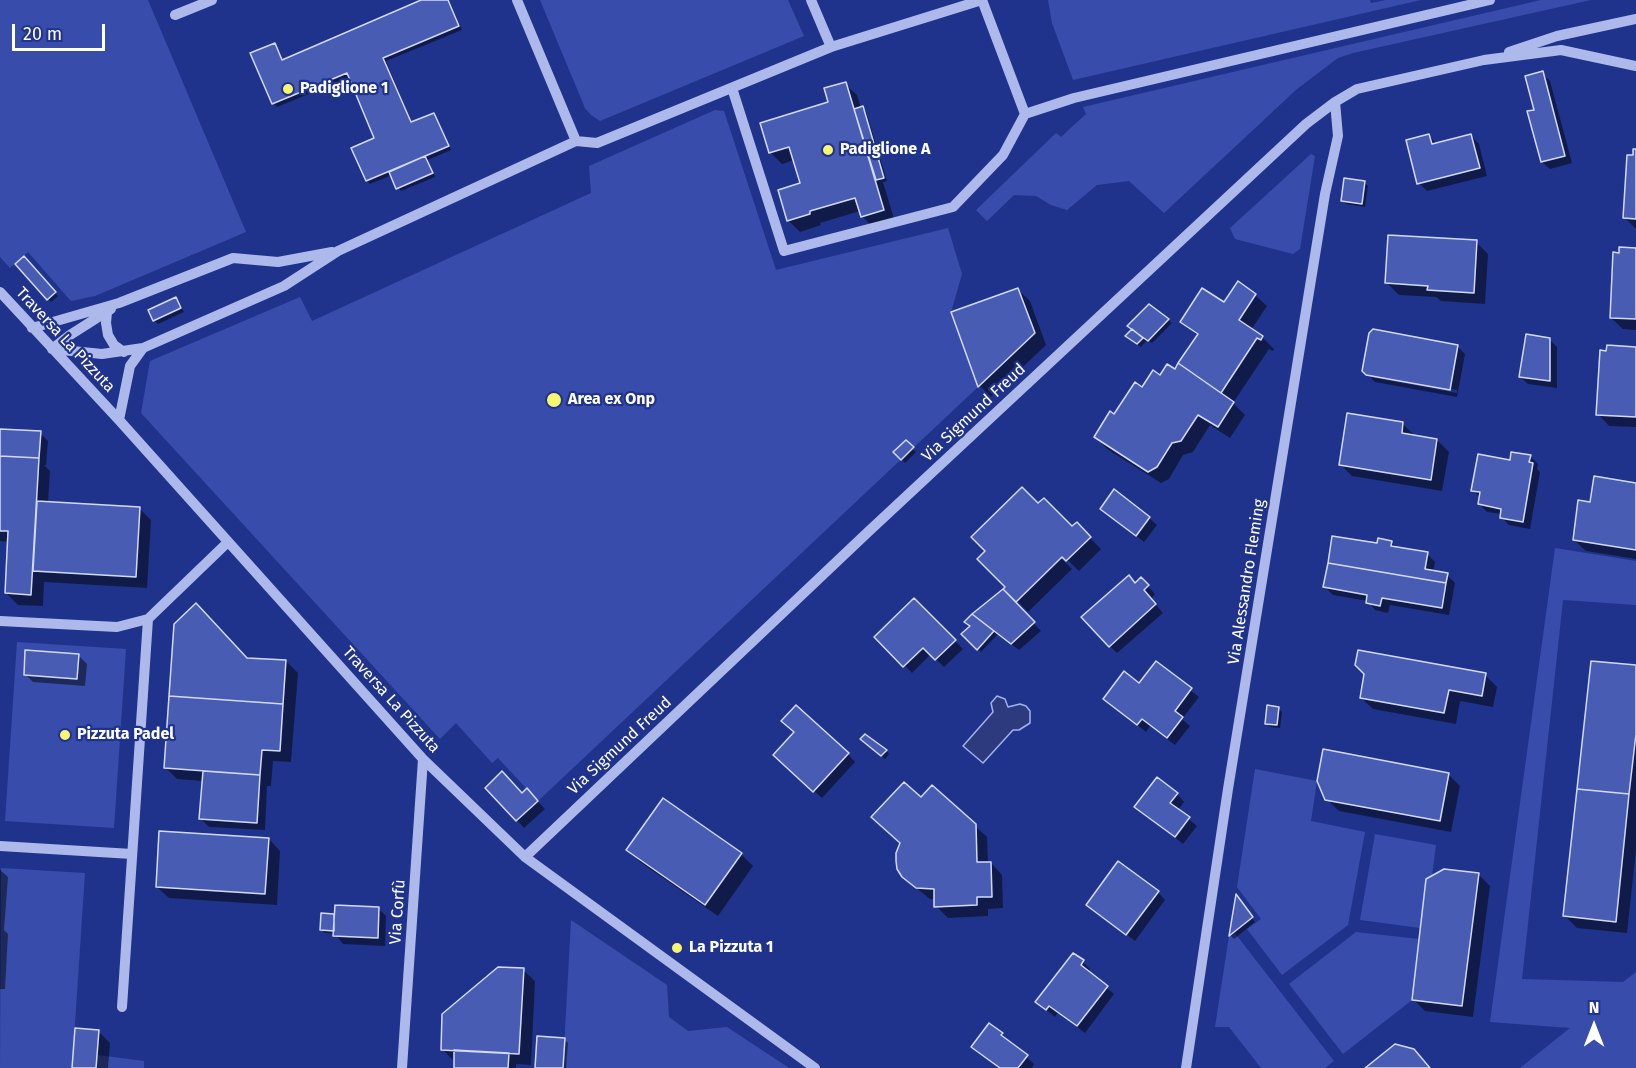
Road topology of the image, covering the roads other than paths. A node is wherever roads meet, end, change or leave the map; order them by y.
1 (212, 0) edge
2 (517, 0) edge
3 (811, 0) edge
4 (982, 0) edge
5 (1490, 0) edge
6 (175, 15) dead end
7 (1636, 20) edge
8 (831, 47) junction
9 (1484, 60) junction
10 (1636, 66) edge
11 (732, 88) junction
12 (1335, 102) junction
13 (1025, 114) junction
14 (576, 141) junction
15 (338, 250) junction
16 (0, 292) edge
17 (119, 303) junction
18 (107, 312) junction
19 (32, 328) junction
20 (143, 348) junction
21 (52, 349) junction
22 (124, 352) junction
23 (119, 420) junction
24 (228, 542) junction
25 (148, 619) junction
26 (0, 621) edge
27 (423, 759) junction
28 (0, 846) edge
29 (132, 854) junction
30 (525, 857) junction
31 (122, 1007) dead end
32 (402, 1068) edge
33 (815, 1068) edge
34 (1186, 1068) edge

1 - 6 street
2 - 14 street
3 - 8 street
4 - 8 street
4 - 13 street
5 - 13 street
7 - 9 street
8 - 11 street
9 - 10 street
9 - 12 street, Via Sigmund Freud
11 - 13 street
11 - 14 street
12 - 30 street, Via Sigmund Freud
12 - 34 street, Via Alessandro Fleming
14 - 15 street
15 - 17 street
15 - 20 street
16 - 19 street, Traversa La Pizzuta
17 - 18 street
17 - 19 street
18 - 21 street
18 - 22 street
19 - 21 street, Traversa La Pizzuta
20 - 22 street
20 - 23 street
21 - 22 street
21 - 23 street, Traversa La Pizzuta
23 - 24 street, Traversa La Pizzuta
24 - 25 street
24 - 27 street, Traversa La Pizzuta
25 - 26 street
25 - 29 street
27 - 30 street, Traversa La Pizzuta
27 - 32 street, Via Corfù
28 - 29 street
29 - 31 street
30 - 33 street, Traversa La Pizzuta

